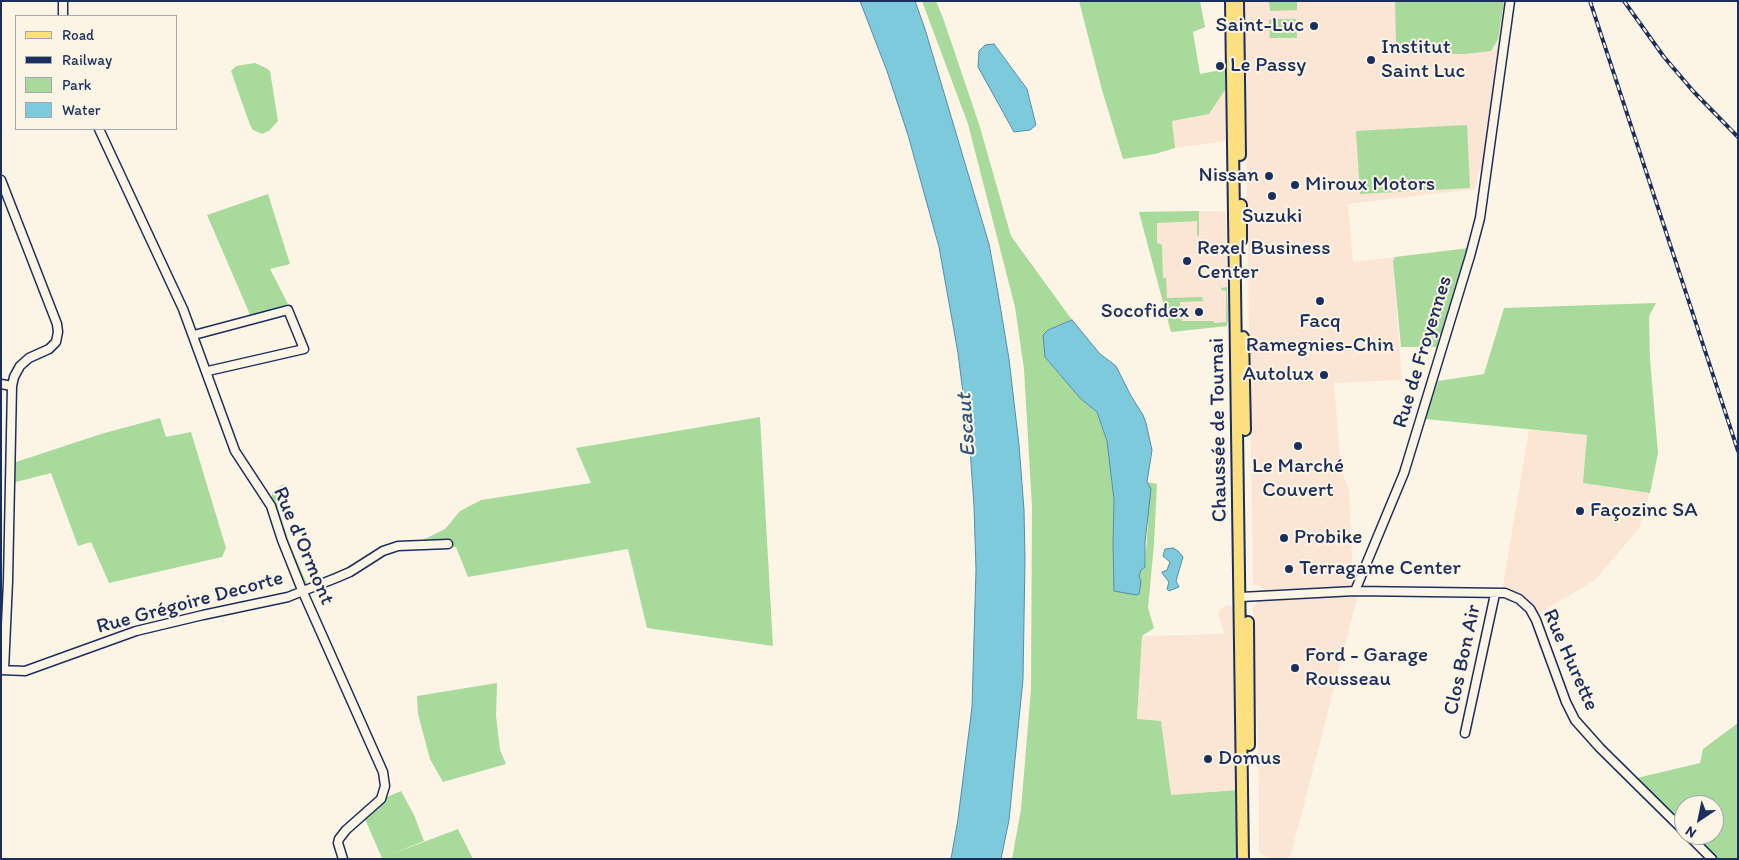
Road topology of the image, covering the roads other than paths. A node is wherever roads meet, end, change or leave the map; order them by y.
1 (63, 1) edge
2 (1231, 1) edge
3 (1238, 1) edge
4 (1510, 1) edge
5 (63, 15) edge
6 (99, 130) edge
7 (1, 180) edge
8 (194, 334) junction
9 (208, 372) junction
10 (1, 384) edge
11 (12, 386) junction
12 (448, 544) dead end
13 (302, 590) junction
14 (1355, 591) junction
15 (1495, 594) junction
16 (1244, 596) junction
17 (4, 605) edge
18 (3, 670) edge
19 (1465, 733) dead end
20 (1674, 821) edge
21 (1698, 845) edge
22 (343, 859) edge
23 (1244, 859) edge
24 (1250, 859) edge
25 (1712, 859) edge

1 - 5 street
2 - 16 main road, Chaussée de Tournai
3 - 16 main road, Chaussée de Tournai
4 - 14 street, Rue de Froyennes
6 - 8 street, Rue d'Ormont
7 - 11 street
8 - 9 street, Rue d'Ormont
8 - 9 street
9 - 13 street, Rue d'Ormont
10 - 11 street
11 - 17 street
12 - 13 street, Rue Grégoire Decorte
13 - 18 street, Rue Grégoire Decorte
13 - 22 street, Rue d'Ormont
14 - 15 street, Rue Hurette
14 - 16 street
15 - 19 street, Clos Bon Air
15 - 20 street, Rue Hurette
16 - 23 main road, Chaussée de Tournai
16 - 24 main road, Chaussée de Tournai
17 - 18 street
21 - 25 street

